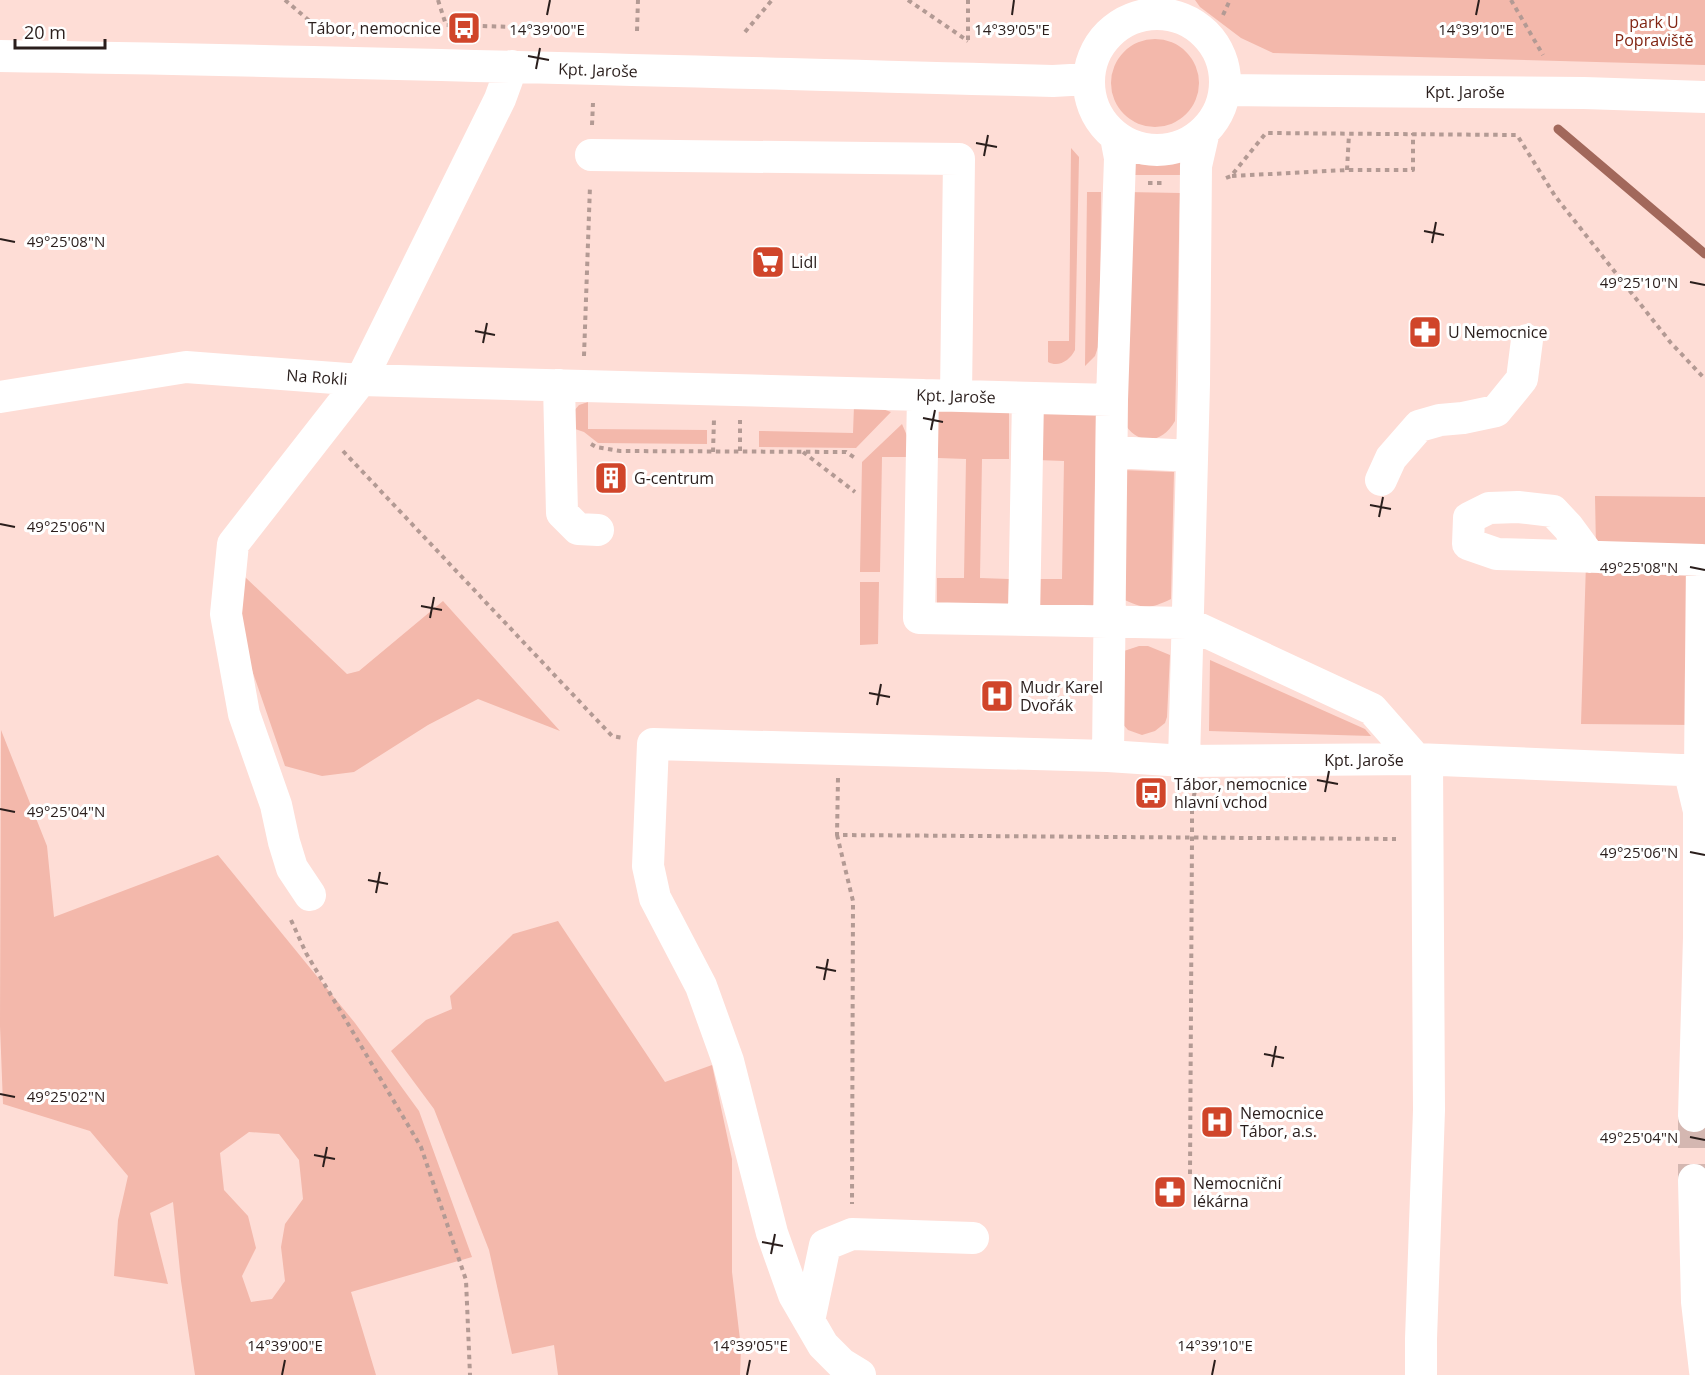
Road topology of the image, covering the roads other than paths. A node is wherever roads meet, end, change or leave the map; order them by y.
1 (1143, 8) edge
2 (0, 56) edge
3 (512, 66) junction
4 (1088, 79) junction
5 (1225, 90) junction
6 (1705, 97) edge
7 (1204, 131) junction
8 (1116, 137) junction
9 (591, 155) road end
10 (1527, 340) dead end
11 (361, 380) junction
12 (571, 386) junction
13 (923, 395) junction
14 (956, 396) junction
15 (0, 398) edge
16 (1028, 398) junction
17 (1112, 400) junction
18 (1112, 452) junction
19 (1192, 456) junction
20 (1381, 480) dead end
21 (598, 530) dead end
22 (1590, 556) dead end
23 (1024, 620) junction
24 (1110, 621) junction
25 (1187, 623) junction
26 (1107, 756) junction
27 (1422, 760) junction
28 (1193, 761) junction
29 (1698, 770) edge
30 (299, 905) road end
31 (1694, 1116) tunnel mouth
32 (1694, 1180) tunnel mouth
33 (973, 1238) dead end
34 (809, 1321) junction
35 (1705, 1371) edge
36 (860, 1375) edge
37 (1421, 1375) edge

1 - 4 street
1 - 5 street
2 - 3 street, Kpt. Jaroše
3 - 4 street, Kpt. Jaroše
3 - 11 street, Na Rokli
4 - 8 street
5 - 6 street, Kpt. Jaroše
5 - 7 street
7 - 8 street
7 - 19 street
8 - 17 street
9 - 14 street
10 - 20 street
11 - 12 street, Kpt. Jaroše
11 - 15 street, Na Rokli
11 - 30 street
12 - 13 street, Kpt. Jaroše
12 - 21 street
13 - 14 street, Kpt. Jaroše
13 - 23 street
14 - 16 street, Kpt. Jaroše
16 - 17 street, Kpt. Jaroše
16 - 23 street
17 - 18 street
18 - 19 street
18 - 24 street
19 - 25 street
22 - 29 street
23 - 24 street
24 - 25 street
24 - 26 street
25 - 27 street, Kpt. Jaroše
25 - 28 street
26 - 28 street, Kpt. Jaroše
26 - 34 street, Kpt. Jaroše
27 - 28 street, Kpt. Jaroše
27 - 29 street
27 - 37 street
29 - 31 street
32 - 35 street
33 - 34 street
34 - 36 street

